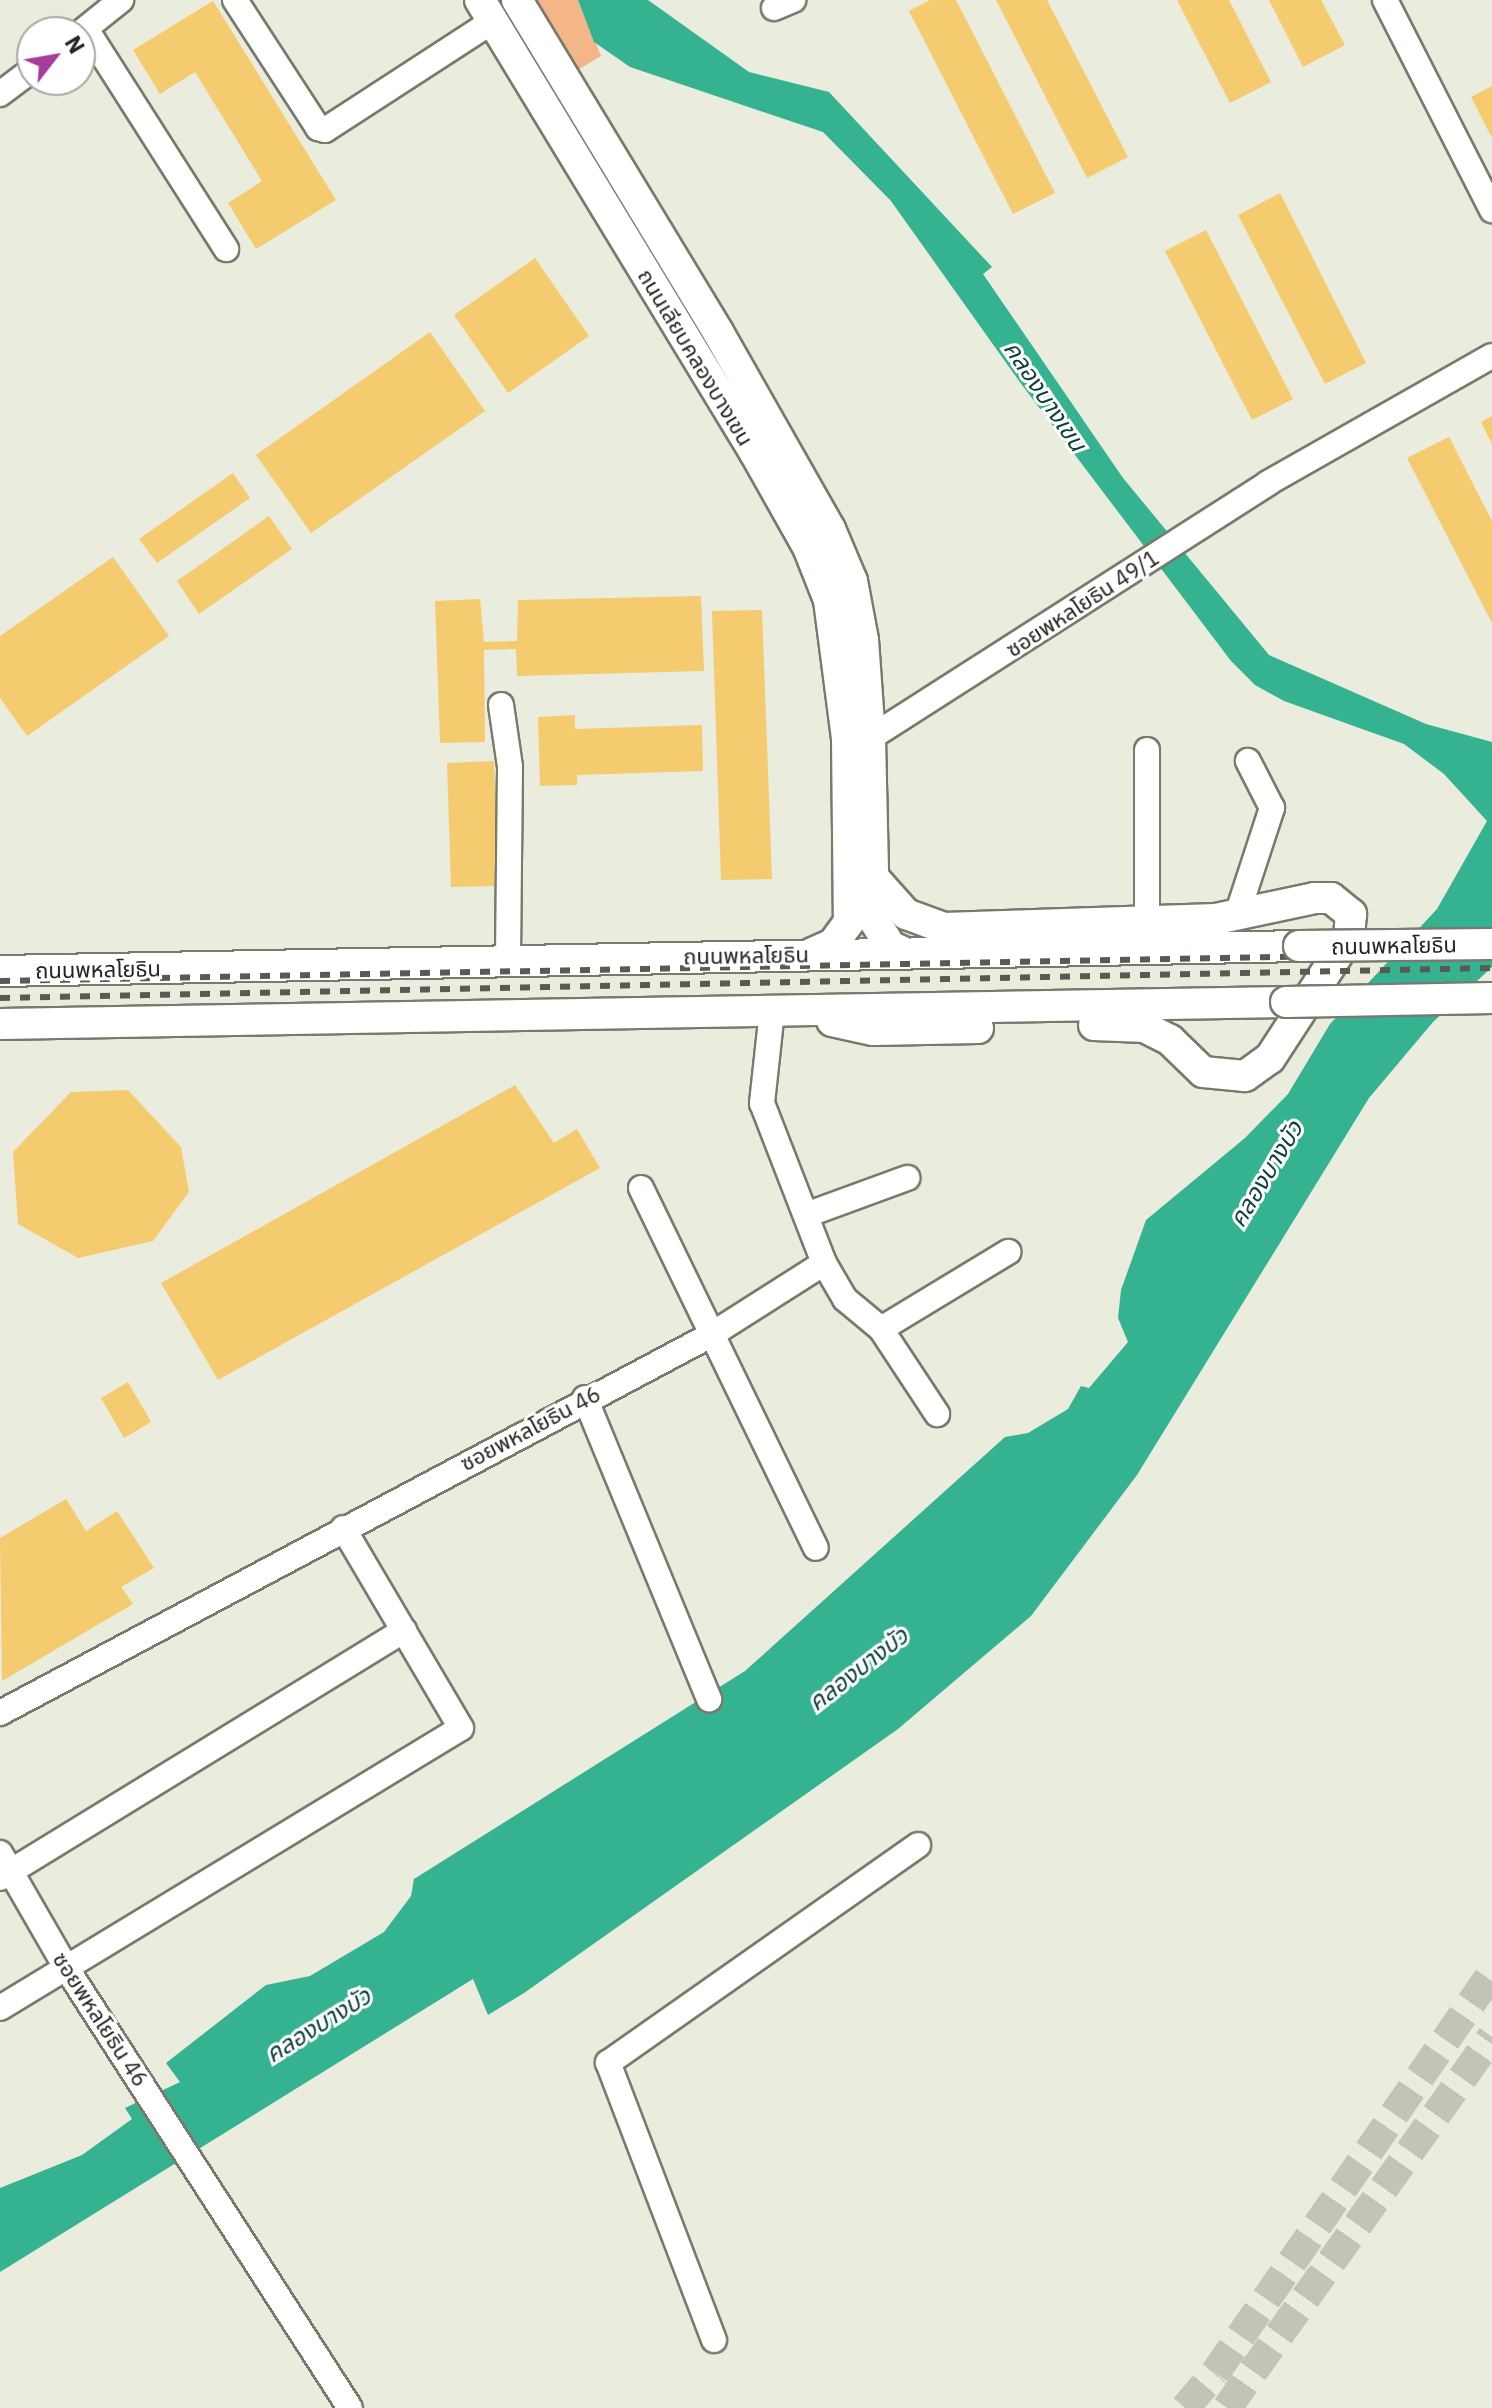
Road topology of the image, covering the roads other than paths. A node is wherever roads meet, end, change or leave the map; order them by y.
1 (121, 0) edge
2 (235, 0) edge
3 (517, 0) edge
4 (1385, 0) edge
5 (486, 10) edge
6 (96, 20) edge
7 (96, 51) edge
8 (1492, 210) edge
9 (226, 249) dead end
10 (1492, 356) edge
11 (856, 699) junction
12 (501, 705) dead end
13 (859, 738) junction
14 (1147, 750) dead end
15 (1248, 761) dead end
16 (873, 877) junction
17 (1237, 915) junction
18 (1147, 921) junction
19 (1492, 944) edge
20 (903, 952) junction
21 (809, 954) junction
22 (508, 960) junction
23 (0, 971) edge
24 (1492, 998) edge
25 (814, 1010) junction
26 (772, 1011) junction
27 (0, 1024) edge
28 (907, 1178) dead end
29 (641, 1188) dead end
30 (806, 1215) junction
31 (1008, 1252) dead end
32 (824, 1263) junction
33 (881, 1329) junction
34 (711, 1335) junction
35 (585, 1398) junction
36 (937, 1414) dead end
37 (343, 1528) junction
38 (816, 1548) dead end
39 (404, 1630) junction
40 (709, 1699) dead end
41 (0, 1713) edge
42 (918, 1845) dead end
43 (4, 1868) edge
44 (67, 1969) junction
45 (0, 2008) edge
46 (714, 2340) dead end
47 (350, 2408) edge

1 - 6 street
2 - 5 street
3 - 11 main road, ถนนเลียบคลองบางเขน
4 - 8 street
5 - 11 main road, ถนนเลียบคลองบางเขน
7 - 9 street
10 - 13 street, ซอยพหลโยธิน 49/1
11 - 13 main road, ถนนเลียบคลองบางเขน
12 - 22 street
13 - 16 main road
13 - 21 main road
14 - 18 street
15 - 17 street
16 - 18 main road
16 - 20 main road
17 - 18 main road
17 - 25 main road
19 - 20 main road, ถนนพหลโยธิน, bridge
20 - 21 main road, ถนนพหลโยธิน
21 - 22 main road, ถนนพหลโยธิน
22 - 23 main road, ถนนพหลโยธิน
24 - 25 main road, bridge
25 - 26 main road
26 - 27 main road
26 - 30 street
28 - 30 street
29 - 34 street
30 - 32 street
31 - 33 street
32 - 33 street
32 - 34 street, ซอยพหลโยธิน 46
33 - 36 street
34 - 35 street, ซอยพหลโยธิน 46
34 - 38 street
35 - 37 street, ซอยพหลโยธิน 46
35 - 40 street
37 - 39 street
37 - 41 street, ซอยพหลโยธิน 46
39 - 43 street
39 - 44 street
42 - 46 street
43 - 44 street, ซอยพหลโยธิน 46
44 - 45 street
44 - 47 street, ซอยพหลโยธิน 46

